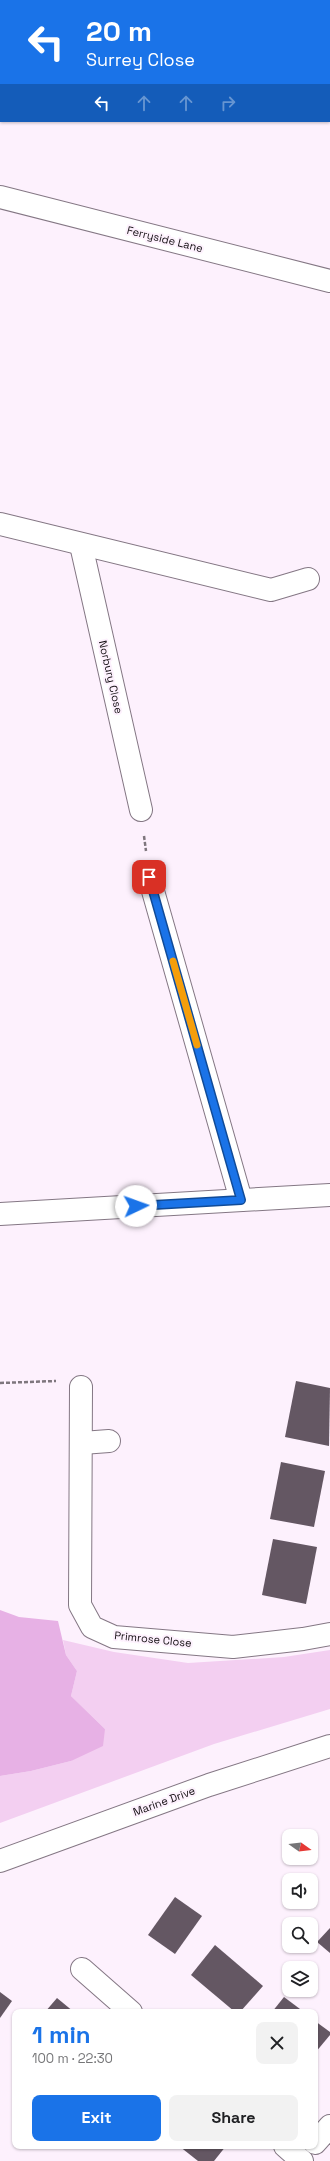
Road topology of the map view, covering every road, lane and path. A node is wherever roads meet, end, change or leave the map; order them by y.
1 (0, 197) edge
2 (330, 281) edge
3 (0, 524) edge
4 (81, 545) junction
5 (308, 579) dead end
6 (140, 810) joint
7 (149, 877) joint
8 (330, 1195) edge
9 (241, 1200) junction
10 (0, 1214) edge
11 (0, 1383) edge
12 (81, 1387) joint
13 (109, 1441) dead end
14 (82, 1443) junction
15 (330, 1634) edge
16 (330, 1746) edge
17 (0, 1861) edge
18 (82, 1969) dead end
19 (128, 2009) edge
20 (330, 2126) edge
21 (318, 2140) edge

1 - 2 street, Ferryside Lane
3 - 4 street
4 - 5 street
4 - 6 street, Norbury Close
6 - 7 path
7 - 9 street
8 - 9 street
9 - 10 street
11 - 12 path
12 - 14 street, Primrose Close
13 - 14 street
14 - 15 street, Primrose Close
16 - 17 street, Marine Drive
18 - 19 street
20 - 21 street

